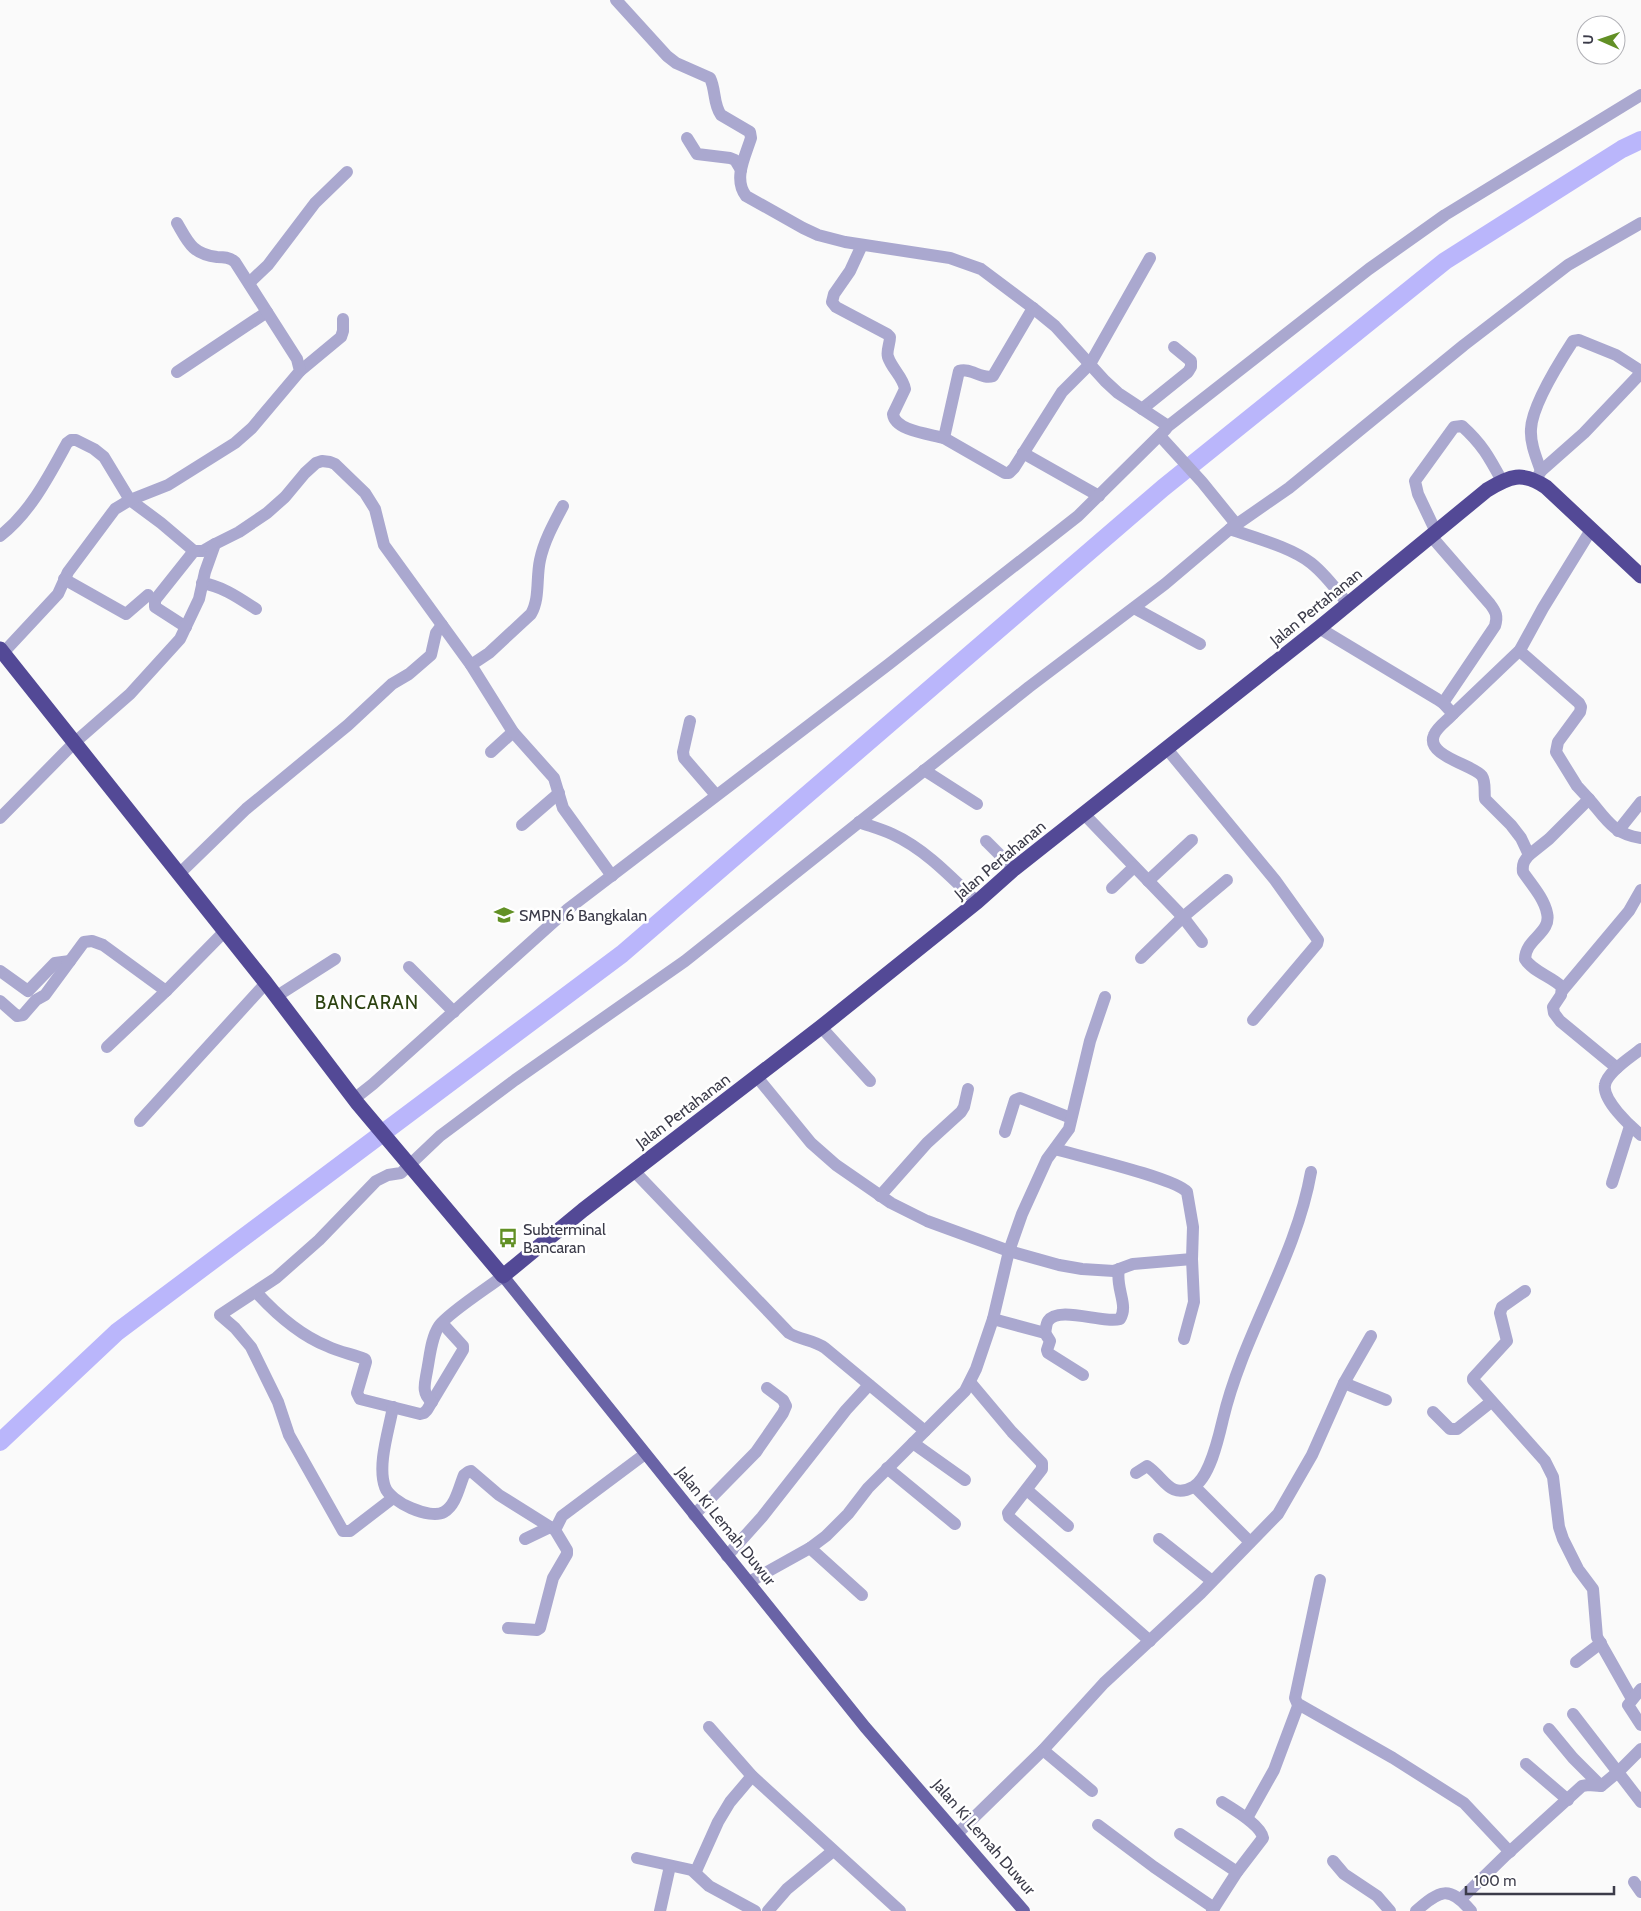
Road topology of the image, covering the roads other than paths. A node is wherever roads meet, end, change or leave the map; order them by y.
1 (616, 0) edge
2 (1641, 96) edge
3 (687, 138) dead end
4 (742, 170) junction
5 (347, 172) dead end
6 (178, 223) dead end
7 (1641, 223) edge
8 (862, 245) junction
9 (1150, 258) dead end
10 (249, 283) junction
11 (1033, 308) junction
12 (267, 312) junction
13 (342, 319) dead end
14 (1174, 347) dead end
15 (1090, 364) junction
16 (300, 371) junction
17 (177, 372) dead end
18 (1641, 372) edge
19 (1142, 409) junction
20 (1165, 436) junction
21 (944, 438) junction
22 (1023, 453) junction
23 (1532, 476) junction
24 (1502, 481) junction
25 (1099, 496) junction
26 (130, 500) junction
27 (563, 506) dead end
28 (1233, 527) junction
29 (1591, 530) junction
30 (1433, 534) junction
31 (0, 536) edge
32 (216, 544) junction
33 (194, 551) junction
34 (1641, 576) edge
35 (64, 579) junction
36 (202, 583) junction
37 (148, 595) dead end
38 (1347, 603) junction
39 (1134, 608) junction
40 (256, 609) dead end
41 (442, 625) junction
42 (186, 627) junction
43 (1319, 628) junction
44 (1200, 644) dead end
45 (1520, 650) junction
46 (2, 651) edge
47 (471, 665) junction
48 (1443, 703) junction
49 (1453, 714) junction
50 (690, 721) dead end
51 (513, 732) junction
52 (74, 743) junction
53 (1167, 749) junction
54 (492, 752) dead end
55 (924, 770) junction
56 (559, 794) junction
57 (716, 795) junction
58 (1589, 799) junction
59 (1641, 802) edge
60 (977, 804) dead end
61 (1084, 814) junction
62 (0, 818) edge
63 (859, 822) junction
64 (522, 825) dead end
65 (1618, 831) junction
66 (1641, 838) edge
67 (1192, 840) dead end
68 (986, 841) dead end
69 (1529, 855) junction
70 (1134, 867) junction
71 (1014, 869) junction
72 (179, 874) junction
73 (612, 876) junction
74 (1227, 880) dead end
75 (1148, 881) junction
76 (1112, 888) dead end
77 (1641, 890) edge
78 (977, 902) junction
79 (1183, 918) junction
80 (225, 931) junction
81 (1202, 942) dead end
82 (1141, 958) dead end
83 (334, 959) dead end
84 (70, 961) junction
85 (409, 967) dead end
86 (0, 972) edge
87 (266, 983) junction
88 (1562, 991) junction
89 (166, 992) junction
90 (277, 996) junction
91 (1105, 997) dead end
92 (0, 1001) edge
93 (454, 1012) junction
94 (1253, 1020) dead end
95 (821, 1027) junction
96 (108, 1047) dead end
97 (1641, 1049) edge
98 (1616, 1068) junction
99 (757, 1077) junction
100 (870, 1081) dead end
101 (968, 1089) dead end
102 (356, 1101) junction
103 (1071, 1118) junction
104 (140, 1121) dead end
105 (1630, 1126) junction
106 (1005, 1132) dead end
107 (1641, 1135) edge
108 (1055, 1149) junction
109 (408, 1162) junction
110 (634, 1171) junction
111 (1311, 1172) dead end
112 (1612, 1183) dead end
113 (880, 1196) junction
114 (1009, 1250) junction
115 (1192, 1259) junction
116 (1119, 1269) junction
117 (503, 1276) junction
118 (1525, 1291) dead end
119 (256, 1292) junction
120 (993, 1319) junction
121 (442, 1323) junction
122 (1045, 1332) junction
123 (1372, 1336) dead end
124 (1184, 1339) dead end
125 (1083, 1375) dead end
126 (970, 1382) junction
127 (1344, 1383) junction
128 (869, 1385) junction
129 (767, 1388) dead end
130 (1386, 1400) dead end
131 (432, 1402) junction
132 (1491, 1402) junction
133 (393, 1407) junction
134 (1433, 1412) dead end
135 (925, 1431) junction
136 (913, 1443) junction
137 (645, 1454) junction
138 (888, 1468) junction
139 (1136, 1472) dead end
140 (965, 1480) dead end
141 (1195, 1487) junction
142 (1027, 1490) junction
143 (393, 1498) junction
144 (694, 1515) junction
145 (955, 1524) dead end
146 (1068, 1526) dead end
147 (552, 1528) junction
148 (525, 1539) dead end
149 (1159, 1539) dead end
150 (1250, 1542) junction
151 (810, 1548) junction
152 (727, 1556) junction
153 (1320, 1580) dead end
154 (749, 1582) junction
155 (1212, 1582) junction
156 (862, 1596) dead end
157 (508, 1628) dead end
158 (1150, 1640) junction
159 (1601, 1643) junction
160 (1576, 1662) dead end
161 (1641, 1688) edge
162 (1632, 1699) junction
163 (1298, 1705) junction
164 (1573, 1714) dead end
165 (1641, 1725) edge
166 (709, 1727) dead end
167 (1549, 1729) dead end
168 (1641, 1749) edge
169 (1043, 1750) junction
170 (1526, 1764) dead end
171 (1618, 1772) junction
172 (752, 1776) junction
173 (1601, 1786) junction
174 (1092, 1791) dead end
175 (1568, 1800) junction
176 (1222, 1802) dead end
177 (1641, 1802) edge
178 (1247, 1818) junction
179 (1098, 1825) dead end
180 (958, 1833) junction
181 (1180, 1834) dead end
182 (833, 1851) junction
183 (1510, 1852) junction
184 (637, 1858) dead end
185 (1333, 1860) dead end
186 (670, 1866) junction
187 (694, 1872) junction
188 (1237, 1872) junction
189 (1461, 1899) junction
190 (1213, 1909) edge
191 (660, 1911) edge
192 (755, 1911) edge
193 (768, 1911) edge
194 (900, 1911) edge
195 (1024, 1911) edge
196 (1390, 1911) edge
197 (1416, 1911) edge
198 (1471, 1911) edge

1 - 4 street
2 - 20 street
3 - 4 street
4 - 8 street
5 - 10 street
6 - 10 street
7 - 28 street
8 - 11 street
8 - 21 street
9 - 15 street
10 - 12 street
11 - 15 street
11 - 21 street
12 - 16 street
12 - 17 street
13 - 16 street
14 - 19 street
15 - 19 street
15 - 22 street
16 - 26 street
18 - 23 street
18 - 23 street
19 - 20 street
20 - 25 street
20 - 28 street
21 - 22 street
22 - 25 street
23 - 24 highway, Jalan Pertahanan
23 - 29 highway
24 - 30 highway, Jalan Pertahanan
24 - 30 street
25 - 57 street
26 - 31 street
26 - 33 street
26 - 35 street
27 - 47 street
28 - 38 street
28 - 39 street
29 - 34 highway
29 - 45 street
30 - 38 highway, Jalan Pertahanan
30 - 48 street
32 - 33 street
32 - 36 street
32 - 41 street
33 - 42 street
35 - 37 street
35 - 46 street
36 - 40 street
36 - 42 street
38 - 43 highway, Jalan Pertahanan
39 - 44 street
39 - 55 street
41 - 47 street
41 - 72 street
42 - 52 street
43 - 48 street
43 - 53 highway, Jalan Pertahanan
45 - 49 street
45 - 58 street
46 - 52 highway, Jalan Ki Lemah Duwur
47 - 51 street
48 - 49 street
49 - 69 street
50 - 57 street
51 - 54 street
51 - 56 street
52 - 62 street
52 - 72 highway, Jalan Ki Lemah Duwur
53 - 61 highway, Jalan Pertahanan
53 - 94 street
55 - 60 street
55 - 63 street
56 - 64 street
56 - 73 street
57 - 73 street
58 - 65 street
58 - 69 street
59 - 65 street
61 - 70 street
61 - 71 highway, Jalan Pertahanan
63 - 78 street
63 - 109 street
65 - 66 street
67 - 75 street
68 - 71 street
69 - 88 street
70 - 75 street
70 - 76 street
71 - 78 highway, Jalan Pertahanan
72 - 80 highway, Jalan Ki Lemah Duwur
73 - 93 street
74 - 79 street
75 - 79 street
77 - 88 street
78 - 95 highway, Jalan Pertahanan
79 - 81 street
79 - 82 street
80 - 87 highway, Jalan Ki Lemah Duwur
80 - 89 street
83 - 90 street
84 - 86 street
84 - 89 street
84 - 92 street
85 - 93 street
87 - 90 highway, Jalan Ki Lemah Duwur
87 - 104 street
88 - 98 street
89 - 96 street
90 - 102 highway, Jalan Ki Lemah Duwur
91 - 103 street
93 - 102 street
95 - 99 highway, Jalan Pertahanan
95 - 100 street
97 - 98 street
98 - 105 street
99 - 110 highway, Jalan Pertahanan
99 - 113 street
101 - 113 street
102 - 109 highway, Jalan Ki Lemah Duwur
103 - 106 street
103 - 108 street
105 - 107 street
105 - 112 street
108 - 114 street
108 - 115 street
109 - 117 highway, Jalan Ki Lemah Duwur
109 - 119 street
110 - 117 highway, Jalan Pertahanan
110 - 128 street
111 - 141 street
113 - 114 street
114 - 116 street
114 - 120 street
115 - 116 street
115 - 124 street
116 - 122 street
117 - 121 street
117 - 137 main road, Jalan Ki Lemah Duwur
118 - 132 street
119 - 133 street
119 - 143 street
120 - 122 street
120 - 126 street
121 - 131 street
121 - 131 street
122 - 125 street
123 - 127 street
126 - 135 street
126 - 142 street
127 - 130 street
127 - 150 street
128 - 135 street
128 - 152 street
129 - 144 street
131 - 133 street
132 - 134 street
132 - 159 street
133 - 143 street
135 - 136 street
136 - 138 street
136 - 140 street
137 - 144 main road, Jalan Ki Lemah Duwur
137 - 147 street
138 - 145 street
138 - 151 street
139 - 141 street
141 - 150 street
142 - 146 street
142 - 158 street
143 - 147 street
144 - 152 main road, Jalan Ki Lemah Duwur
147 - 148 street
147 - 157 street
149 - 155 street
150 - 155 street
151 - 154 street
151 - 156 street
152 - 154 main road, Jalan Ki Lemah Duwur
153 - 163 street
154 - 180 main road, Jalan Ki Lemah Duwur
155 - 158 street
158 - 169 street
159 - 160 street
159 - 162 street
161 - 162 street
162 - 165 street
163 - 178 street
163 - 183 street
164 - 171 street
166 - 172 street
167 - 173 street
168 - 171 street
169 - 174 street
169 - 180 street
170 - 175 street
171 - 173 street
171 - 177 street
172 - 182 street
172 - 187 street
173 - 175 street
175 - 183 street
176 - 178 street
178 - 188 street
179 - 190 street
180 - 195 main road, Jalan Ki Lemah Duwur
181 - 188 street
182 - 193 street
182 - 194 street
183 - 189 street
184 - 186 street
185 - 196 street
186 - 187 street
186 - 191 street
187 - 192 street
188 - 190 street
189 - 197 street
189 - 198 street

